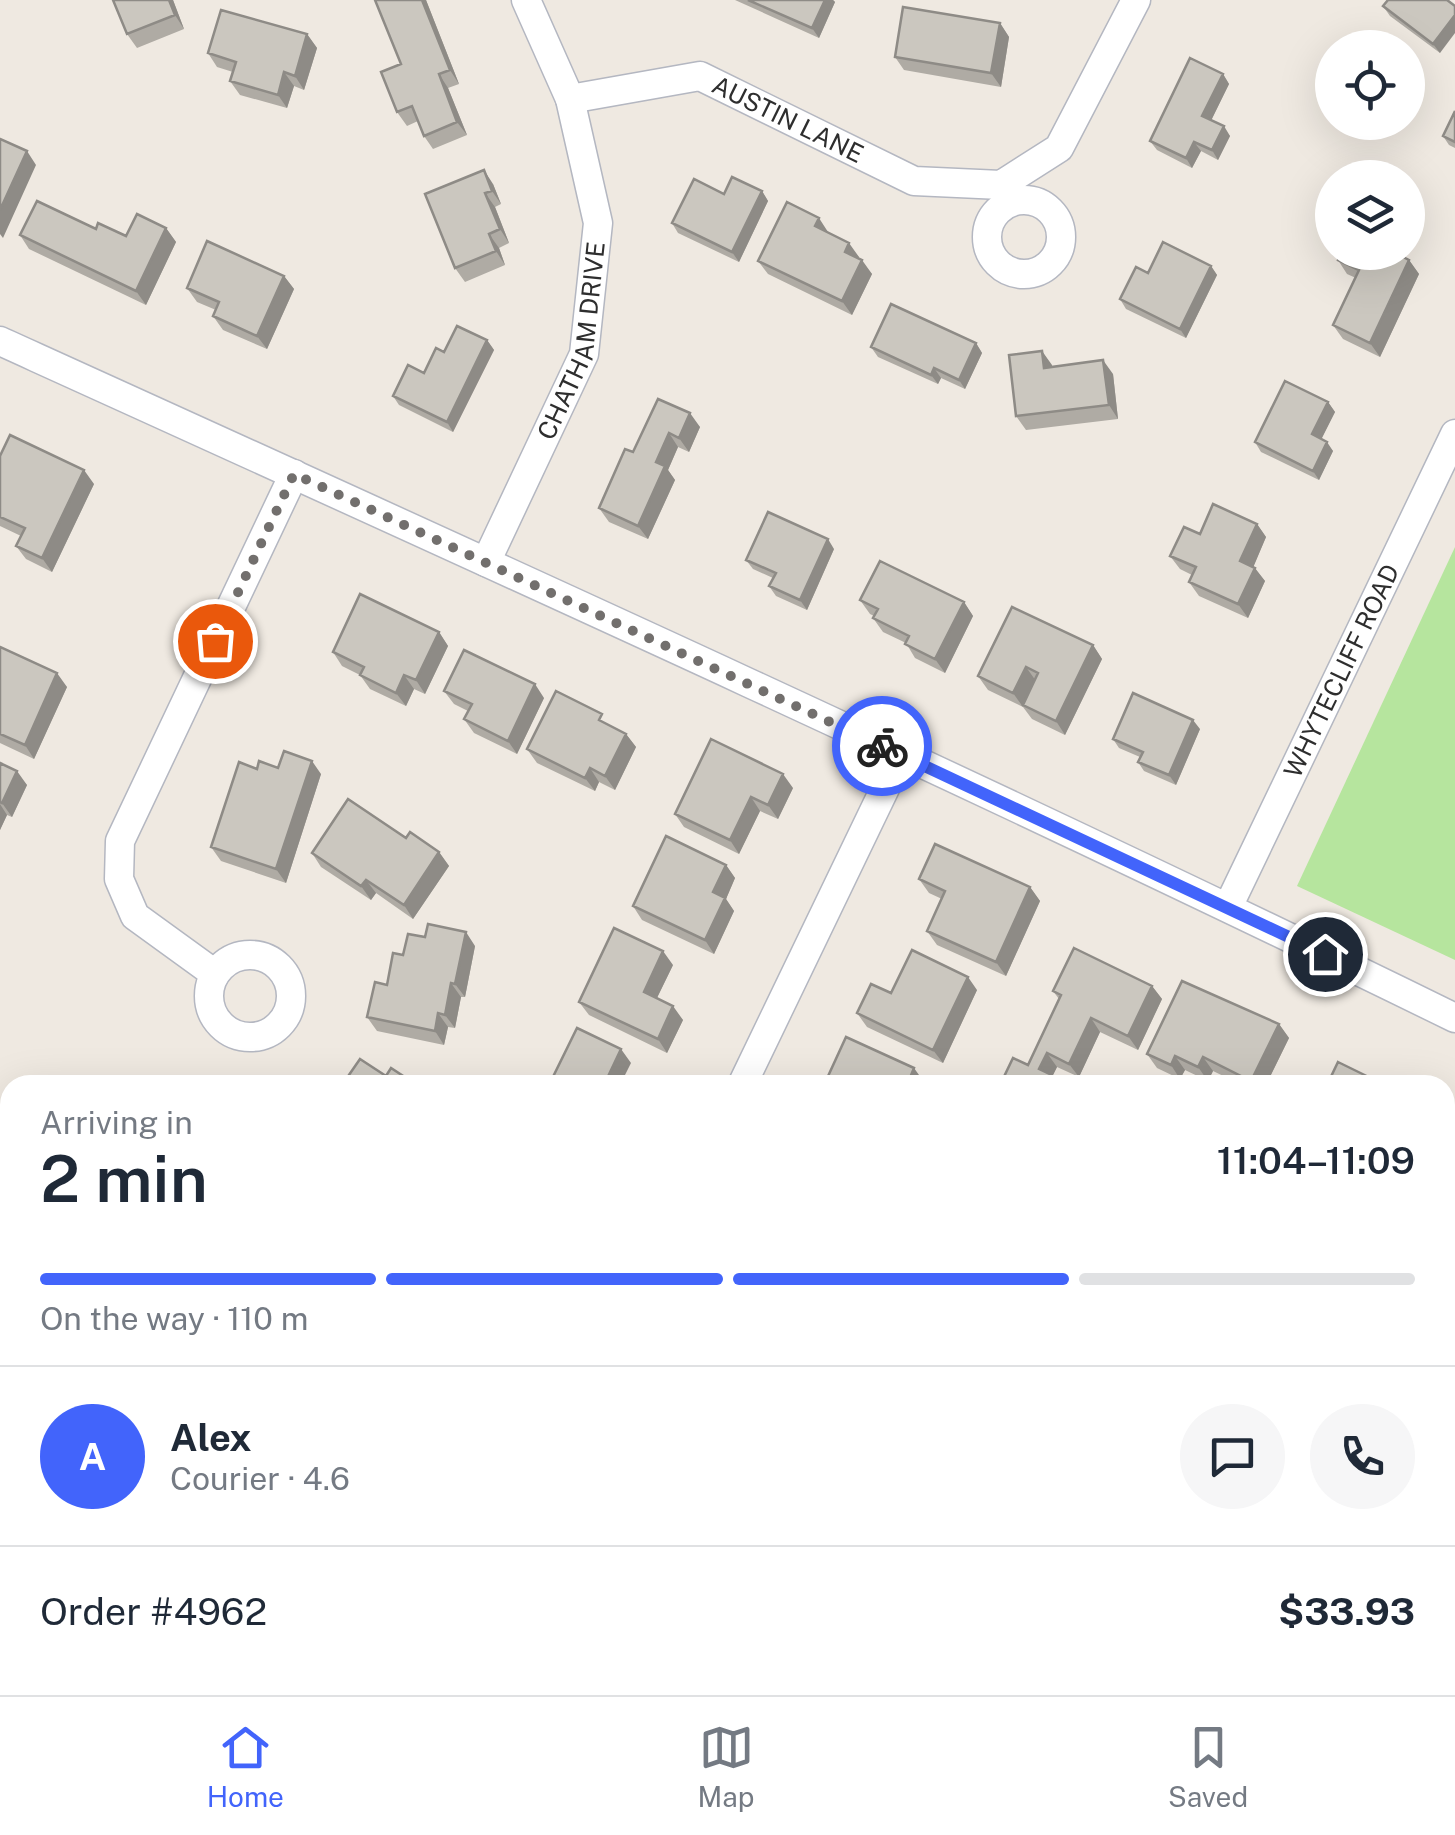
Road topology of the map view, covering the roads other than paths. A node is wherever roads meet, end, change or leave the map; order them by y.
1 (526, 0) edge
2 (1136, 0) edge
3 (570, 98) junction
4 (0, 341) edge
5 (1455, 434) edge
6 (294, 474) junction
7 (486, 562) junction
8 (901, 755) junction
9 (1228, 907) junction
10 (215, 974) dead end
11 (1455, 1018) edge
12 (747, 1075) edge

1 - 3 street, CHATHAM DRIVE
2 - 3 street, AUSTIN LANE
3 - 7 street, CHATHAM DRIVE
4 - 6 street
5 - 9 street, WHYTECLIFF ROAD
6 - 7 street
6 - 10 street
7 - 8 street
8 - 9 street
8 - 12 street
9 - 11 street

